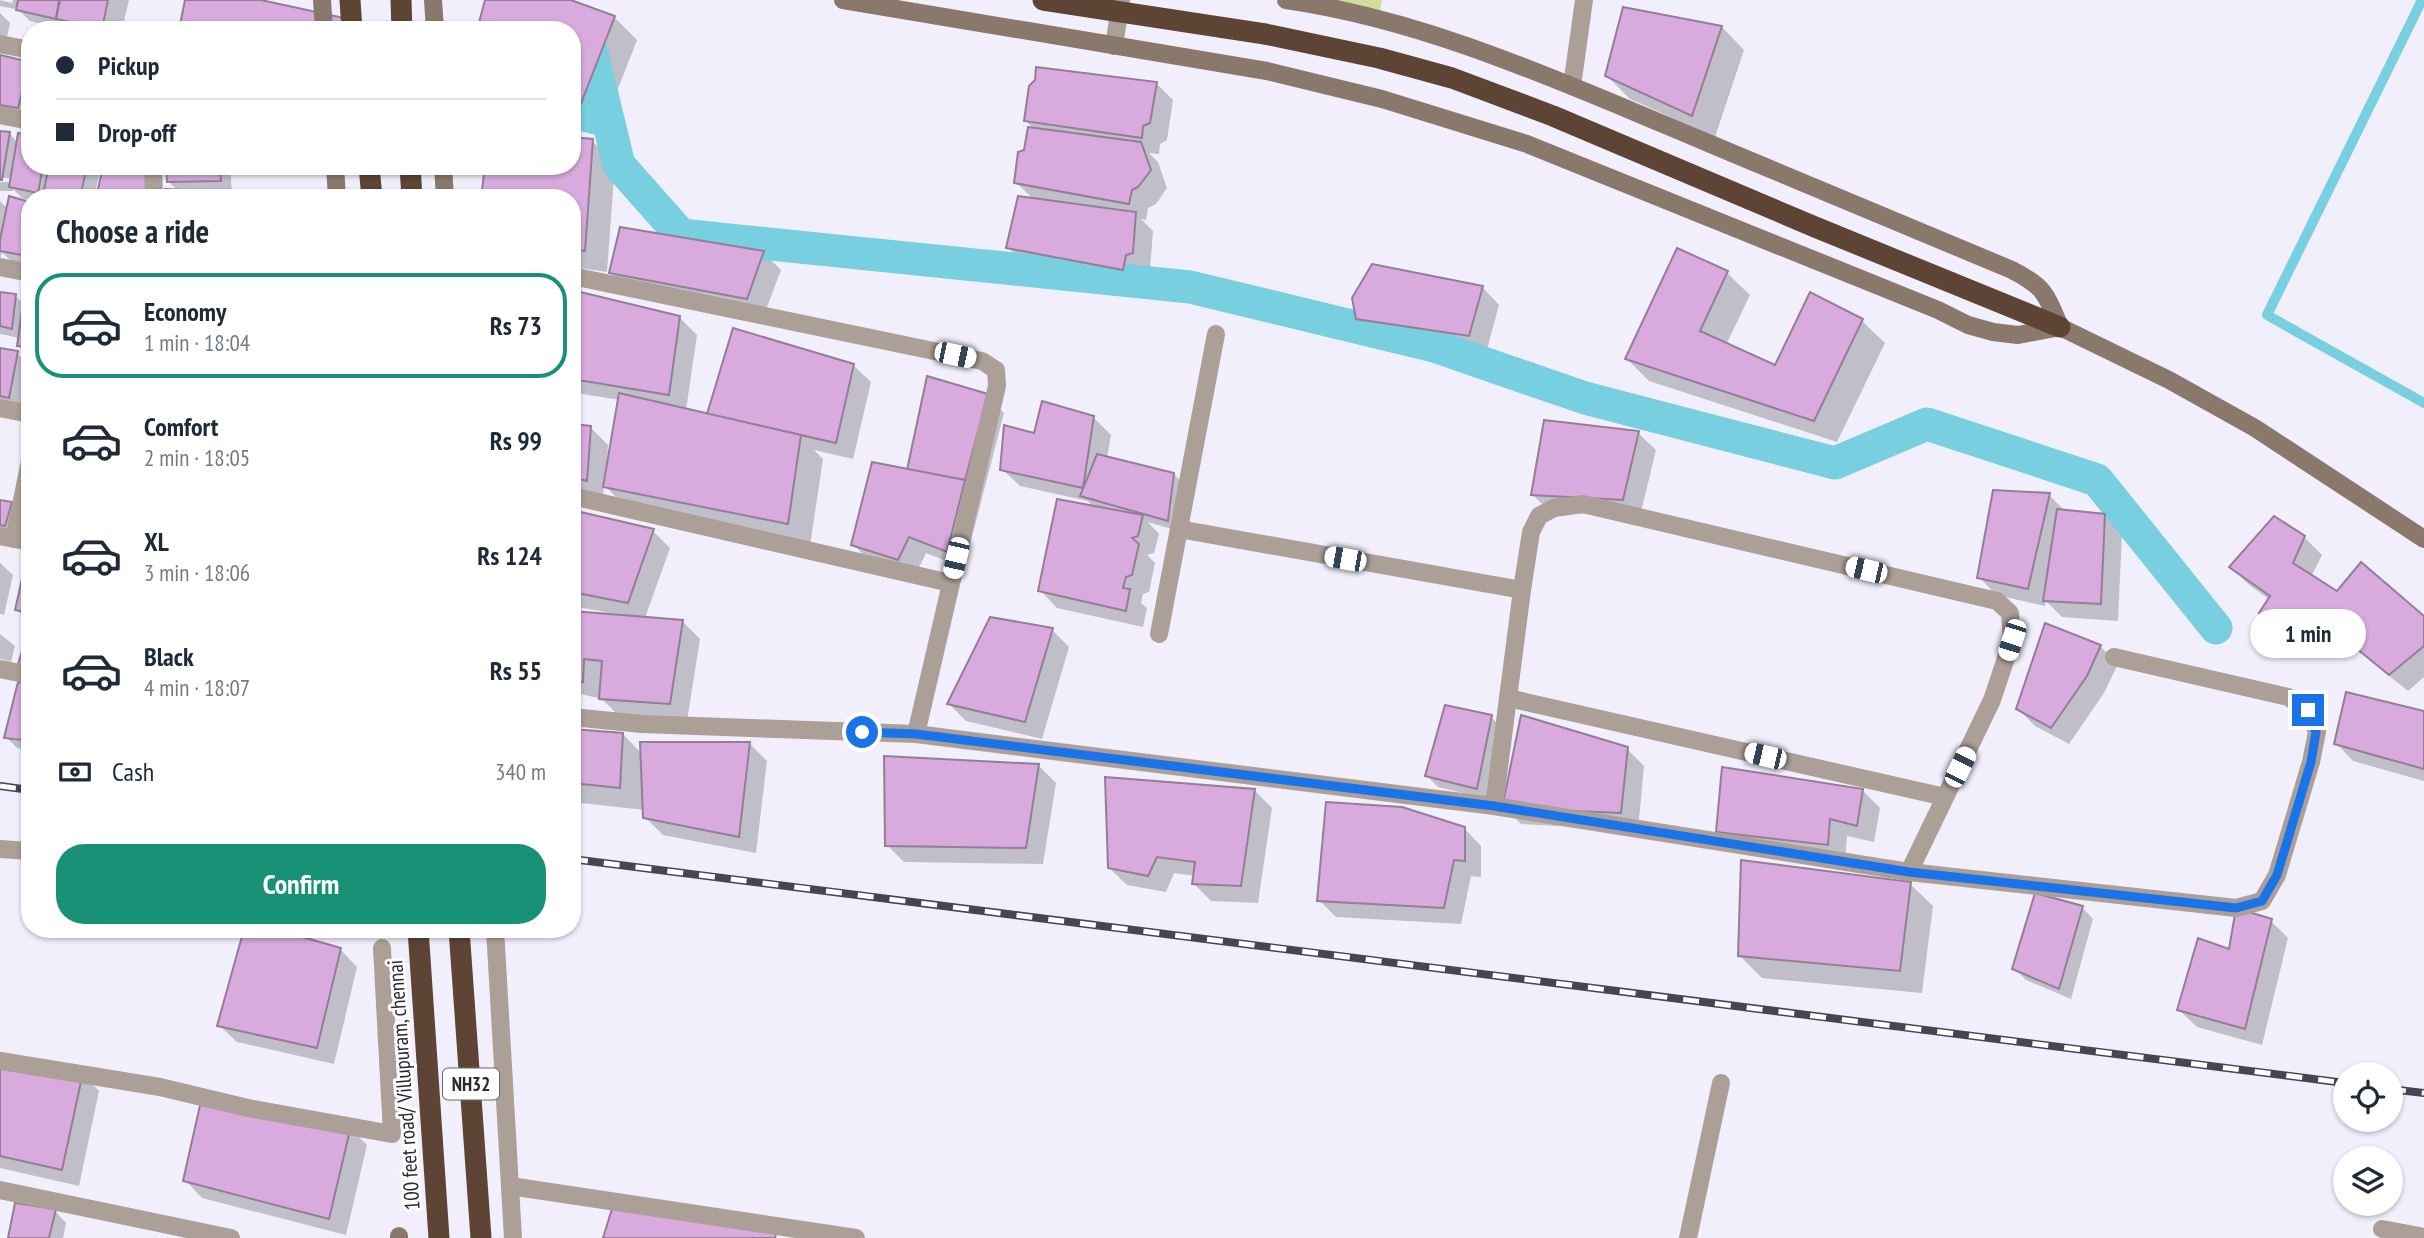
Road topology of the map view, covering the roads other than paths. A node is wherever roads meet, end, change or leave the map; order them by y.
1 (350, 0) edge
2 (401, 0) edge
3 (433, 0) edge
4 (843, 0) edge
5 (1043, 0) edge
6 (1121, 0) edge
7 (1286, 0) edge
8 (1584, 0) edge
9 (319, 1) edge
10 (322, 21) edge
11 (351, 21) edge
12 (402, 21) edge
13 (434, 21) edge
14 (0, 44) edge
15 (1114, 46) junction
16 (21, 48) edge
17 (1572, 86) junction
18 (0, 115) edge
19 (21, 119) edge
20 (0, 267) edge
21 (21, 271) edge
22 (581, 278) edge
23 (2060, 327) junction
24 (1216, 334) dead end
25 (0, 408) edge
26 (21, 412) edge
27 (581, 498) edge
28 (21, 508) edge
29 (1179, 529) junction
30 (15, 539) edge
31 (2424, 539) edge
32 (950, 583) junction
33 (1521, 590) junction
34 (1159, 634) dead end
35 (2114, 657) dead end
36 (0, 669) edge
37 (21, 673) edge
38 (1507, 698) junction
39 (581, 718) edge
40 (916, 734) junction
41 (1945, 797) junction
42 (1494, 806) junction
43 (0, 849) edge
44 (21, 850) edge
45 (1909, 872) junction
46 (419, 938) edge
47 (461, 938) edge
48 (496, 938) edge
49 (382, 948) dead end
50 (0, 1060) edge
51 (1721, 1083) dead end
52 (510, 1186) junction
53 (0, 1190) edge
54 (2382, 1229) dead end
55 (2424, 1237) edge
56 (231, 1238) edge
57 (439, 1238) edge
58 (481, 1238) edge
59 (513, 1238) edge
60 (856, 1238) edge
61 (1688, 1238) edge

1 - 11 highway
2 - 12 highway
3 - 13 street
4 - 15 street
5 - 23 highway, bridge
6 - 15 street
7 - 17 street
8 - 17 street
9 - 10 street
14 - 16 street
15 - 23 street
17 - 23 street
18 - 19 street
20 - 21 street
22 - 32 street
23 - 31 street
24 - 29 street
25 - 26 street
27 - 32 street
28 - 30 street
29 - 33 street
29 - 34 street
32 - 40 street
33 - 38 street
33 - 41 street
35 - 45 street
36 - 37 street
38 - 41 street
38 - 42 street
39 - 40 street
40 - 42 street
41 - 45 street
42 - 45 street
43 - 44 street
46 - 57 highway, 100 feet road/ Villupuram, chennai / NH32
47 - 58 highway, NH32
48 - 52 street
49 - 50 street
51 - 61 street
52 - 59 street
52 - 60 street
53 - 56 street
54 - 55 street

